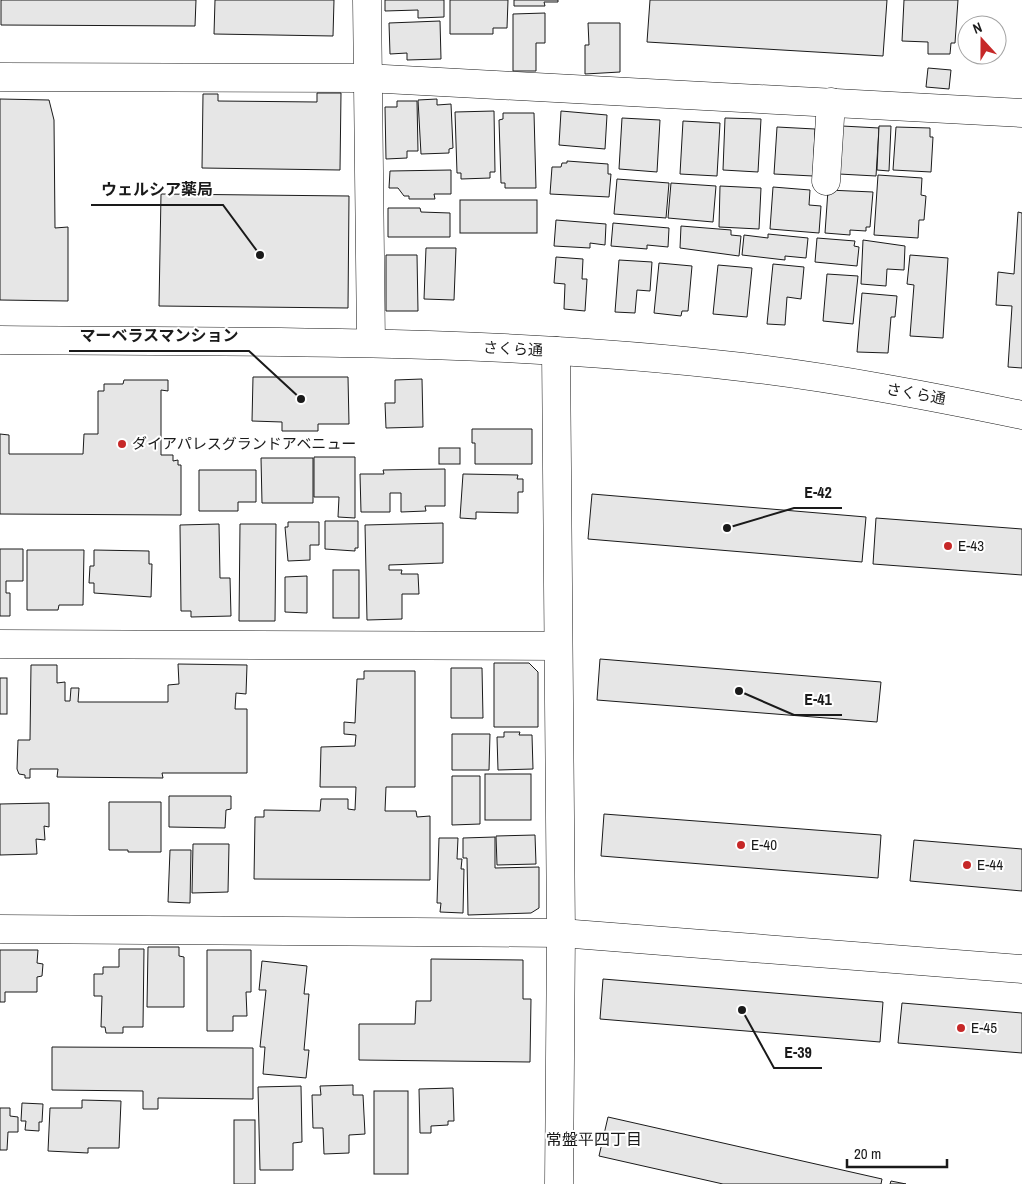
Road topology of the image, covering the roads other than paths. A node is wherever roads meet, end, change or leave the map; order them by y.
1 (367, 0) edge
2 (0, 77) edge
3 (366, 78) junction
4 (832, 102) junction
5 (1022, 113) edge
6 (826, 181) dead end
7 (0, 340) edge
8 (371, 342) junction
9 (556, 351) junction
10 (1022, 415) edge
11 (0, 644) edge
12 (558, 646) junction
13 (0, 930) edge
14 (561, 933) junction
15 (1022, 969) edge
16 (559, 1184) edge

1 - 3 street
2 - 3 street
3 - 4 street
3 - 8 street
4 - 5 street
4 - 6 street
7 - 8 street, さくら通
8 - 9 street, さくら通
9 - 10 street, さくら通
9 - 12 street
11 - 12 street
12 - 14 street
13 - 14 street
14 - 15 street
14 - 16 street

